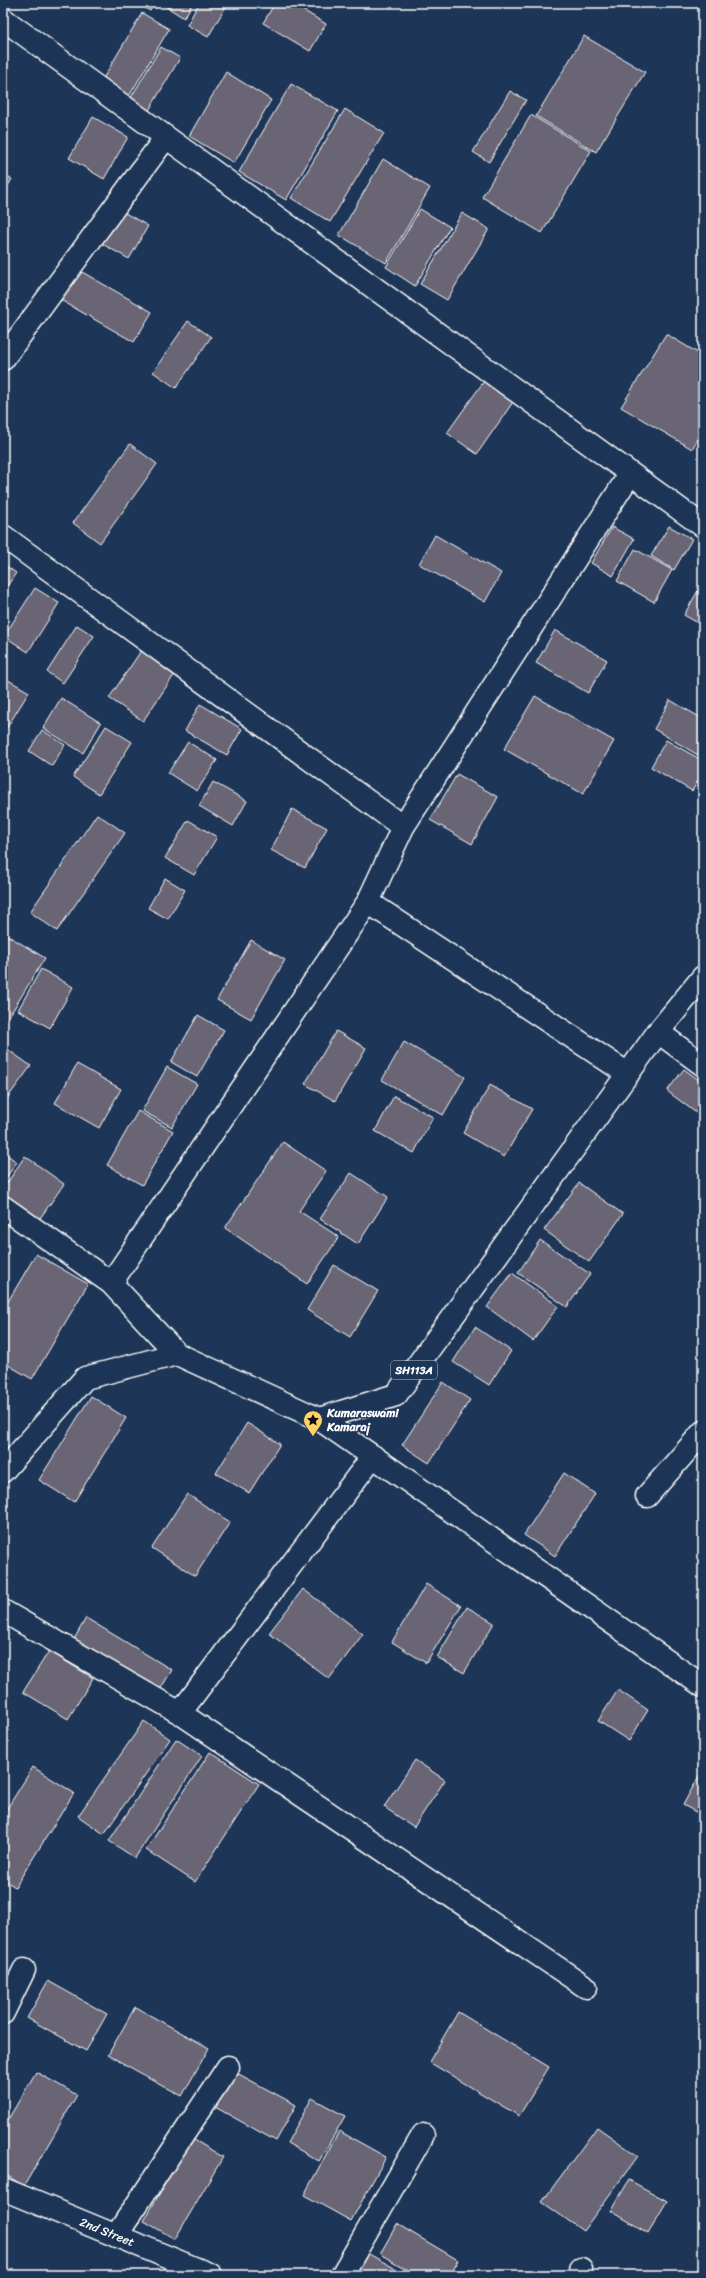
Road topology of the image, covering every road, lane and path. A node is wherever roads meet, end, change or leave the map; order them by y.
1 (3, 19) edge
2 (166, 137) junction
3 (3, 359) edge
4 (630, 474) junction
5 (703, 526) edge
6 (3, 536) edge
7 (403, 827) junction
8 (368, 902) junction
9 (703, 977) edge
10 (658, 1032) junction
11 (703, 1065) edge
12 (628, 1074) junction
13 (3, 1207) edge
14 (111, 1283) junction
15 (177, 1354) junction
16 (319, 1419) junction
17 (703, 1432) edge
18 (373, 1456) junction
19 (3, 1471) edge
20 (647, 1496) dead end
21 (3, 1611) edge
22 (703, 1686) edge
23 (180, 1714) junction
24 (24, 1970) dead end
25 (586, 1987) dead end
26 (3, 2014) edge
27 (228, 2067) dead end
28 (423, 2135) dead end
29 (3, 2189) edge
30 (116, 2236) junction
31 (211, 2275) edge
32 (342, 2275) edge

1 - 2 street
2 - 3 street
2 - 4 street
4 - 5 street
4 - 7 street
6 - 7 street
7 - 8 street
8 - 12 street
8 - 14 street
9 - 10 street, SH113A
10 - 11 street
10 - 12 street, SH113A
12 - 16 street, SH113A
13 - 14 street
14 - 15 street
15 - 16 street
15 - 19 street
16 - 18 street
17 - 20 street
18 - 22 street
18 - 23 street
21 - 23 street
23 - 25 street
24 - 26 street
27 - 30 street
28 - 32 street
29 - 30 street, 2nd Street
30 - 31 street, 2nd Street

